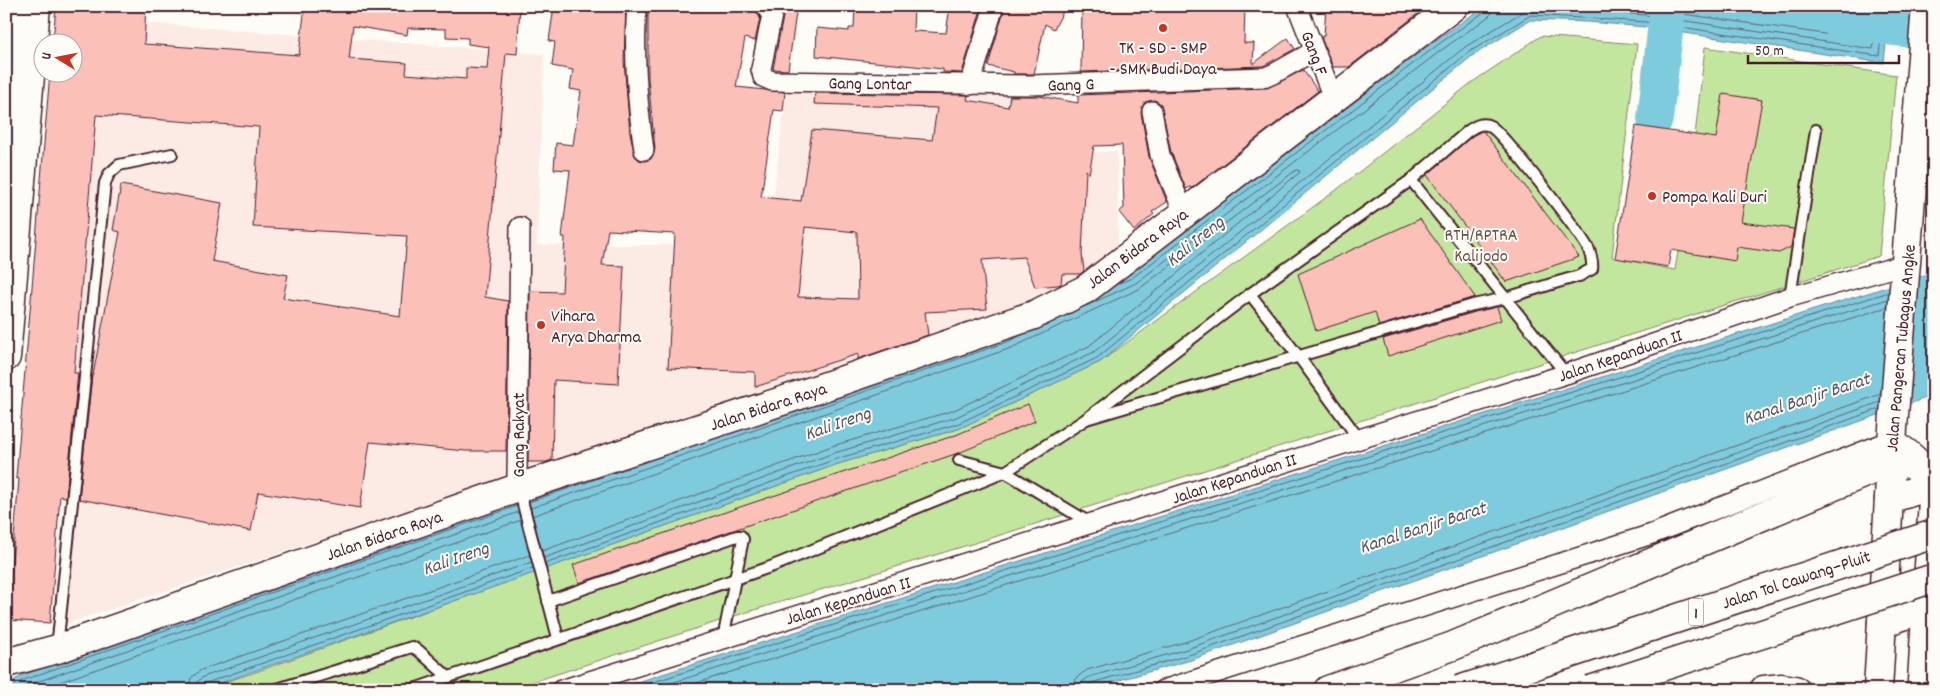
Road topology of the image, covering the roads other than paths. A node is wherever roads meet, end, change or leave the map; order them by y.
1 (15, 6) edge
2 (36, 6) edge
3 (637, 6) edge
4 (765, 6) edge
5 (994, 6) edge
6 (1297, 6) edge
7 (1452, 7) edge
8 (1926, 10) edge
9 (1314, 51) junction
10 (970, 85) junction
11 (7, 87) edge
12 (1334, 100) junction
13 (1152, 111) dead end
14 (1816, 130) dead end
15 (644, 150) dead end
16 (172, 154) dead end
17 (1410, 180) junction
18 (12, 211) edge
19 (1184, 213) junction
20 (520, 226) dead end
21 (1906, 267) junction
22 (1250, 294) junction
23 (1790, 297) junction
24 (1506, 298) junction
25 (6, 357) edge
26 (1299, 357) junction
27 (1566, 374) junction
28 (1086, 419) junction
29 (1359, 439) junction
30 (1892, 443) junction
31 (959, 460) dead end
32 (1005, 472) junction
33 (1934, 484) edge
34 (519, 492) junction
35 (1890, 499) junction
36 (1091, 524) junction
37 (1934, 534) edge
38 (1934, 578) edge
39 (734, 579) junction
40 (548, 601) junction
41 (1930, 606) edge
42 (1882, 623) junction
43 (558, 638) junction
44 (723, 639) junction
45 (57, 649) junction
46 (1934, 654) edge
47 (6, 664) edge
48 (448, 677) junction
49 (274, 690) edge
50 (411, 690) edge
51 (561, 690) edge
52 (1162, 690) edge
53 (1328, 690) edge
54 (1459, 690) edge
55 (1590, 690) edge
56 (1764, 690) edge
57 (1795, 690) edge
58 (1878, 690) edge
59 (1921, 690) edge

1 - 11 main road
2 - 18 main road
3 - 15 street
4 - 10 street, Gang Lontar
5 - 10 street
6 - 9 street, Gang F
7 - 12 main road, Jalan Bidara Raya
8 - 21 main road, Jalan Pangeran Tubagus Angke
9 - 10 street, Gang G
9 - 12 street, Gang F
12 - 19 main road, Jalan Bidara Raya
13 - 19 street
14 - 23 lane
16 - 45 lane
17 - 22 lane
17 - 24 lane
17 - 24 lane
18 - 25 main road
19 - 34 main road, Jalan Bidara Raya
20 - 34 street, Gang Rakyat
21 - 23 street, Jalan Kepanduan II
21 - 30 main road, Jalan Pangeran Tubagus Angke
22 - 26 lane
22 - 28 lane
23 - 27 street, Jalan Kepanduan II
24 - 26 lane
24 - 27 lane
26 - 28 lane
26 - 29 lane
27 - 29 street, Jalan Kepanduan II
28 - 32 lane
29 - 36 street, Jalan Kepanduan II
30 - 33 main road
30 - 35 main road, Jalan Pangeran Tubagus Angke
30 - 52 street
30 - 53 main road
31 - 32 lane
32 - 36 lane
32 - 39 lane
33 - 35 main road
33 - 41 main road
34 - 40 lane, Gang Rakyat
34 - 45 main road, Jalan Bidara Raya
35 - 42 main road, Jalan Pangeran Tubagus Angke
36 - 44 street, Jalan Kepanduan II
37 - 54 main road, Jalan Tol Cawang–Pluit / 1, bridge
38 - 55 main road, 1, bridge
39 - 40 lane
39 - 43 lane
39 - 44 lane
40 - 43 lane, Gang Rakyat
41 - 42 main road
41 - 59 main road
42 - 58 main road, Jalan Pangeran Tubagus Angke
43 - 48 lane
44 - 51 street, Jalan Kepanduan II
45 - 47 main road, Jalan Bidara Raya
46 - 59 main road
48 - 49 lane
48 - 50 lane
56 - 57 main road

